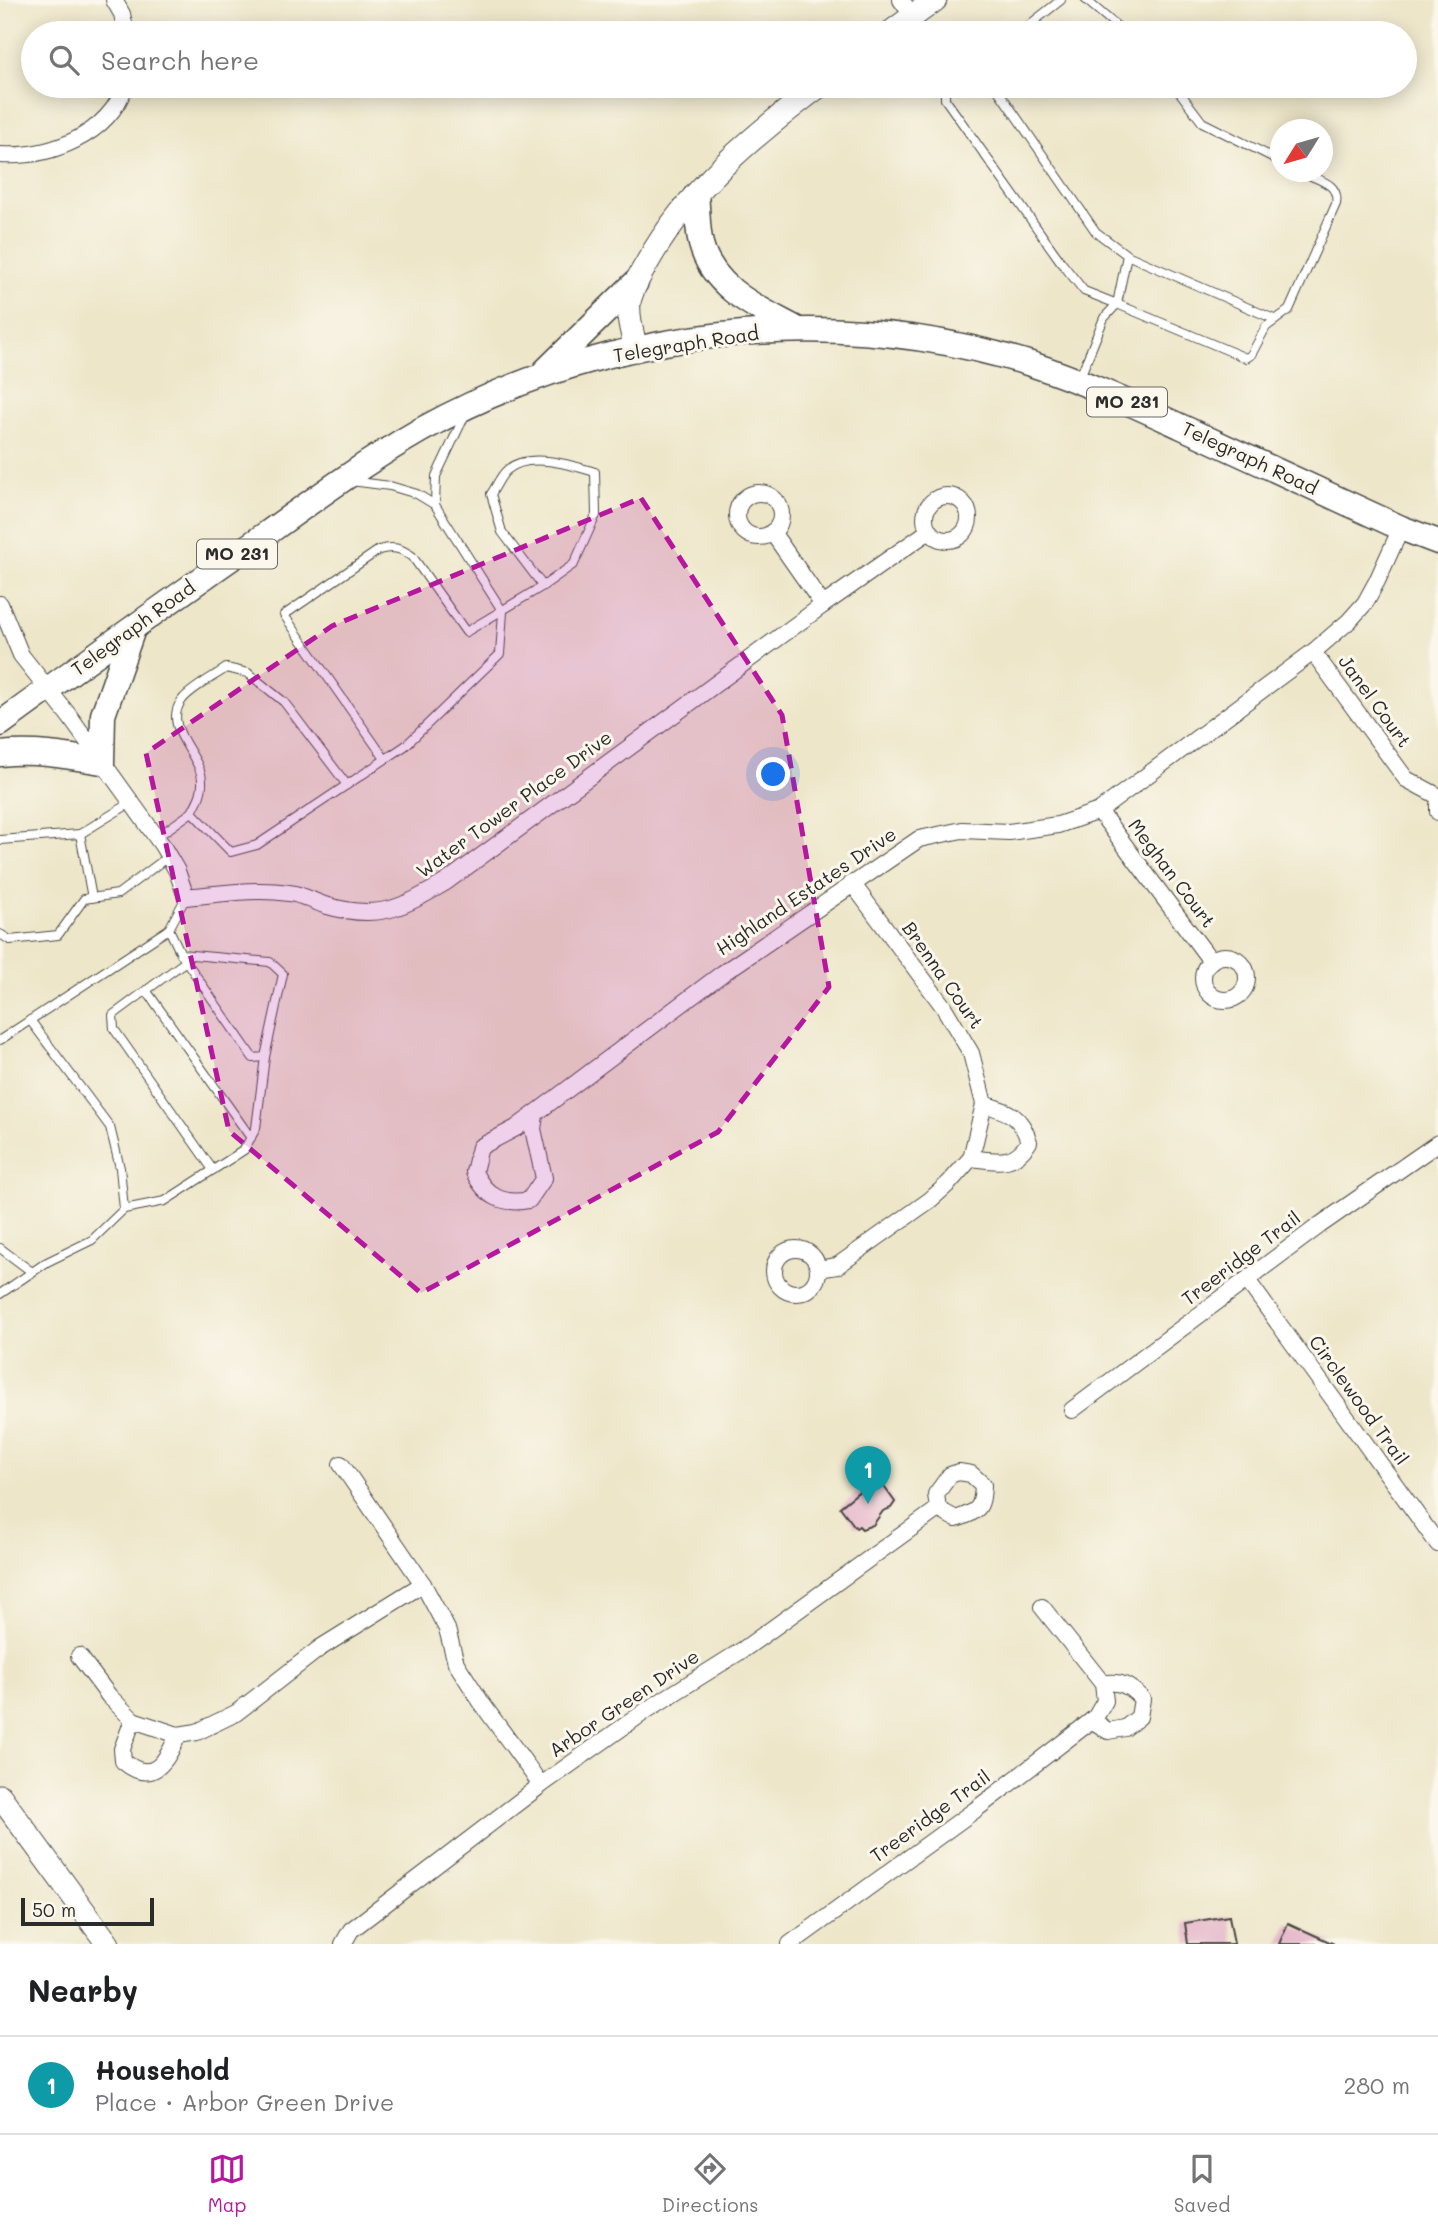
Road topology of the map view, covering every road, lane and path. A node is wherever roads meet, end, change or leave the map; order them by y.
1 (114, 0) edge
2 (935, 0) edge
3 (1061, 0) edge
4 (1086, 0) edge
5 (907, 8) edge
6 (123, 21) edge
7 (1034, 21) edge
8 (1111, 21) edge
9 (119, 98) edge
10 (803, 98) edge
11 (945, 98) edge
12 (1003, 98) edge
13 (1184, 98) edge
14 (0, 155) edge
15 (1270, 156) edge
16 (1323, 182) edge
17 (696, 195) junction
18 (1127, 255) junction
19 (636, 282) junction
20 (1117, 304) junction
21 (1275, 319) junction
22 (796, 329) junction
23 (636, 350) junction
24 (540, 377) junction
25 (1078, 381) junction
26 (469, 407) junction
27 (342, 480) junction
28 (435, 505) junction
29 (1401, 528) junction
30 (929, 531) dead end
31 (772, 532) dead end
32 (1438, 542) edge
33 (543, 586) junction
34 (0, 604) edge
35 (823, 605) junction
36 (503, 612) junction
37 (133, 629) junction
38 (1313, 652) junction
39 (48, 689) junction
40 (0, 724) edge
41 (0, 754) edge
42 (385, 759) junction
43 (102, 762) junction
44 (347, 785) junction
45 (1438, 796) edge
46 (132, 802) junction
47 (1438, 805) edge
48 (1099, 811) junction
49 (192, 812) junction
50 (1438, 812) edge
51 (80, 834) junction
52 (157, 837) junction
53 (0, 840) edge
54 (169, 856) junction
55 (852, 883) junction
56 (186, 897) junction
57 (92, 898) junction
58 (169, 929) junction
59 (0, 934) edge
60 (183, 957) junction
61 (1211, 961) dead end
62 (146, 990) junction
63 (30, 1020) junction
64 (0, 1040) edge
65 (265, 1057) junction
66 (984, 1104) junction
67 (535, 1115) junction
68 (251, 1138) junction
69 (1438, 1143) edge
70 (971, 1158) junction
71 (213, 1170) junction
72 (124, 1209) junction
73 (0, 1248) edge
74 (818, 1269) dead end
75 (33, 1272) junction
76 (1247, 1280) junction
77 (0, 1294) edge
78 (1072, 1410) dead end
79 (341, 1464) dead end
80 (938, 1508) dead end
81 (1438, 1544) edge
82 (423, 1584) junction
83 (1042, 1607) dead end
84 (79, 1656) dead end
85 (1103, 1684) junction
86 (132, 1720) junction
87 (1092, 1720) junction
88 (178, 1735) junction
89 (541, 1785) junction
90 (0, 1796) edge
91 (108, 1944) edge
92 (343, 1944) edge
93 (790, 1944) edge

1 - 6 street
2 - 5 street
3 - 7 lane
4 - 8 lane
9 - 14 street
10 - 17 street
11 - 20 lane
12 - 18 lane
13 - 15 lane
16 - 21 lane
17 - 19 street
17 - 22 main road
18 - 20 lane
18 - 21 lane
19 - 23 street
19 - 24 main road
20 - 21 lane
20 - 25 lane
22 - 23 main road, Telegraph Road / MO 231
22 - 25 main road, Telegraph Road / MO 231
23 - 24 main road, Telegraph Road / MO 231
24 - 26 main road, Telegraph Road / MO 231
25 - 29 main road, Telegraph Road / MO 231
26 - 27 main road, Telegraph Road / MO 231
26 - 28 lane
27 - 28 lane
27 - 37 main road, Telegraph Road / MO 231
28 - 36 lane
29 - 32 main road, Telegraph Road / MO 231
29 - 38 street, Highland Estates Drive
30 - 35 street, Water Tower Place Drive
31 - 35 street
33 - 33 lane
33 - 36 lane
34 - 39 street
35 - 56 street, Water Tower Place Drive
36 - 42 lane
36 - 42 lane
37 - 39 main road, Telegraph Road / MO 231
37 - 43 main road
38 - 45 street, Janel Court
38 - 48 street, Highland Estates Drive
39 - 40 main road, Telegraph Road / MO 231
39 - 43 street
41 - 43 main road
42 - 44 lane
43 - 46 street
44 - 49 lane
44 - 49 lane
46 - 51 lane
46 - 52 street
47 - 50 street
48 - 55 street, Highland Estates Drive
48 - 61 street, Meghan Court
49 - 52 lane
51 - 53 lane
51 - 57 lane
52 - 54 street
54 - 56 street
54 - 57 lane
55 - 66 street, Brenna Court
55 - 67 street, Highland Estates Drive
56 - 58 lane
57 - 59 lane
58 - 60 lane
58 - 63 lane
60 - 62 lane
60 - 65 lane
60 - 65 lane
62 - 68 lane
62 - 71 lane
63 - 64 lane
63 - 72 lane
65 - 68 lane
66 - 70 street, Brenna Court
66 - 70 street
67 - 67 street, Highland Estates Drive
68 - 71 lane
69 - 76 street, Treeridge Trail
70 - 74 street, Brenna Court
71 - 72 lane
72 - 75 lane
73 - 75 lane
75 - 77 lane
76 - 78 street, Treeridge Trail
76 - 81 street, Circlewood Trail
79 - 82 street
80 - 89 street, Arbor Green Drive
82 - 88 street
82 - 89 street
83 - 85 street
84 - 86 street
85 - 87 street
85 - 87 street
86 - 88 street
86 - 88 street
87 - 93 street, Treeridge Trail
89 - 92 street, Arbor Green Drive
90 - 91 street

